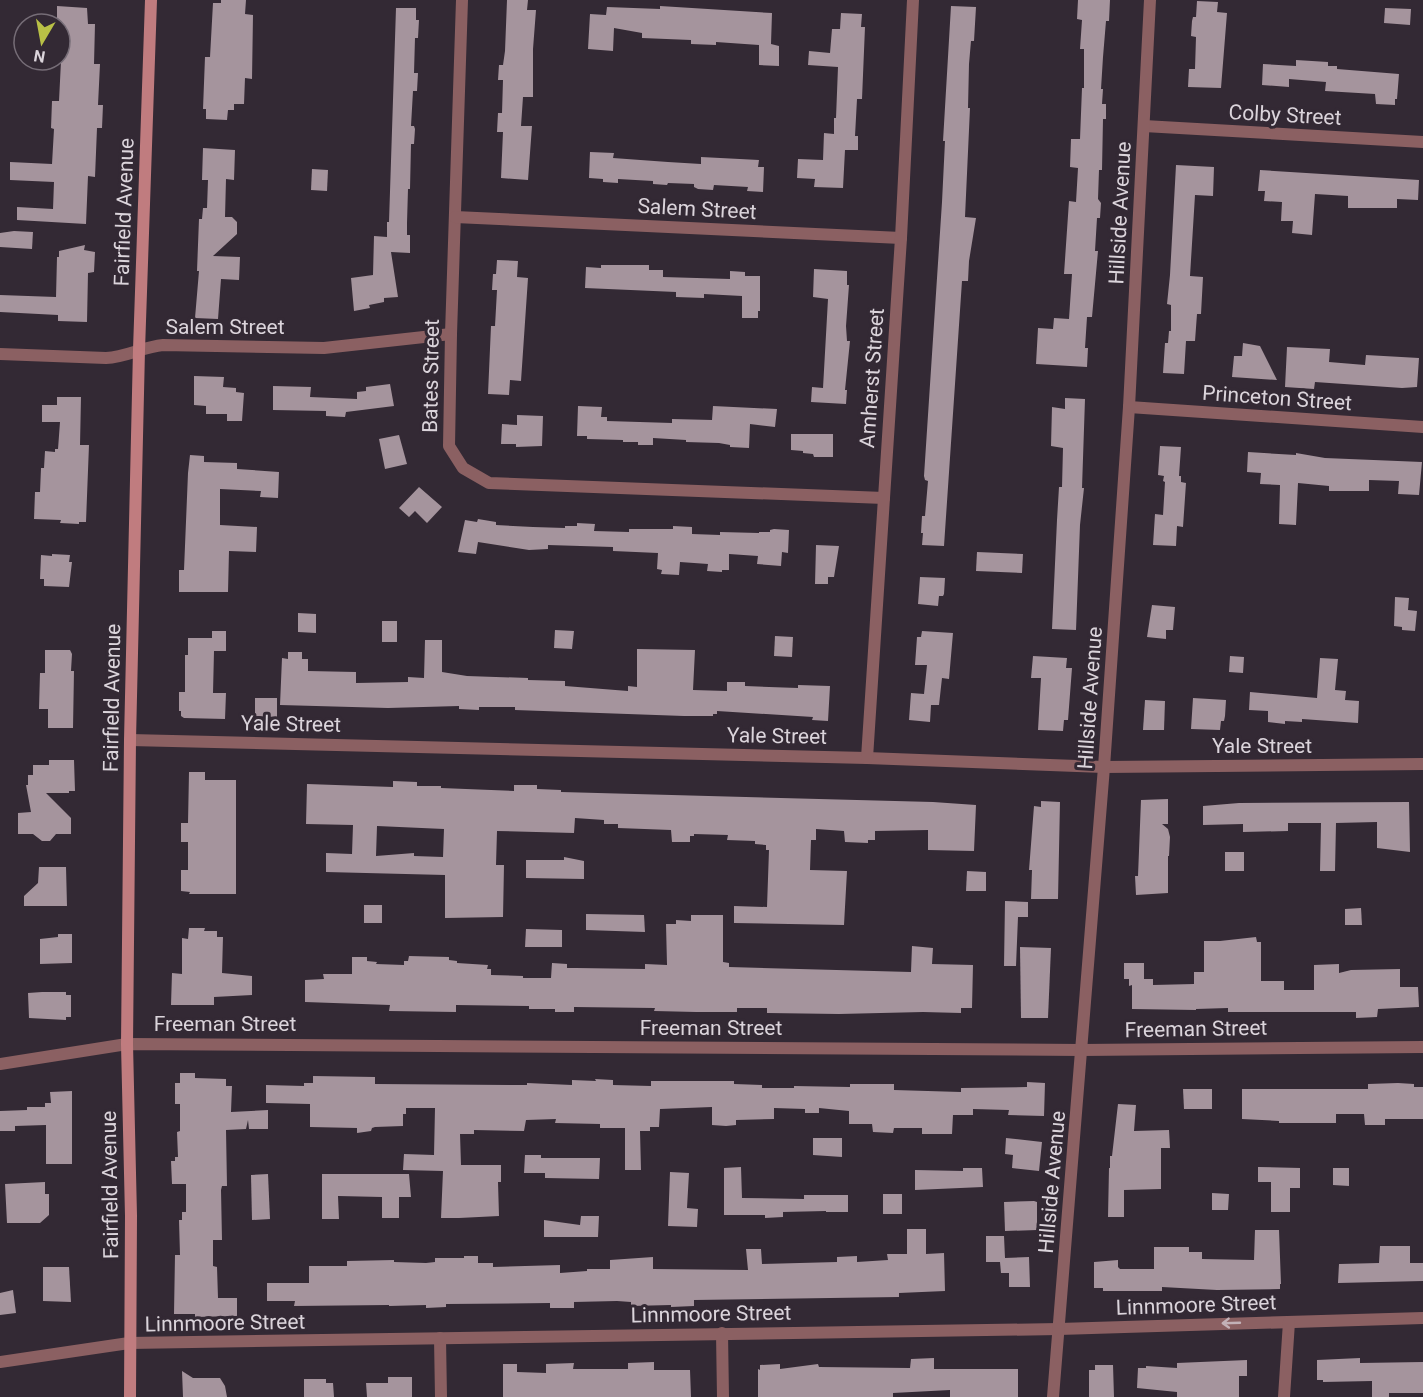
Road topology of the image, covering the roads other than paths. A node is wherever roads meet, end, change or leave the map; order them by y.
1 (152, 0) edge
2 (462, 0) edge
3 (913, 0) edge
4 (1150, 0) edge
5 (1144, 126) junction
6 (1423, 142) edge
7 (455, 217) junction
8 (901, 238) junction
9 (451, 334) junction
10 (139, 350) junction
11 (0, 354) edge
12 (1129, 407) junction
13 (1423, 427) edge
14 (884, 498) junction
15 (130, 740) junction
16 (867, 758) junction
17 (1423, 764) edge
18 (1104, 767) junction
19 (127, 1044) junction
20 (1423, 1047) edge
21 (1082, 1050) junction
22 (0, 1064) edge
23 (1423, 1318) edge
24 (1289, 1322) junction
25 (1059, 1329) junction
26 (722, 1333) junction
27 (440, 1338) junction
28 (129, 1343) junction
29 (0, 1362) edge
30 (130, 1397) edge
31 (441, 1397) edge
32 (723, 1397) edge
33 (1053, 1397) edge
34 (1284, 1397) edge

1 - 10 main road, Fairfield Avenue
2 - 7 street, Bates Street
3 - 8 street, Amherst Street
4 - 5 street, Hillside Avenue
5 - 6 street, Colby Street
5 - 12 street, Hillside Avenue
7 - 8 street, Salem Street
7 - 9 street, Bates Street
8 - 14 street, Amherst Street
9 - 10 street, Salem Street
9 - 14 street, Bates Street
10 - 11 street, Salem Street
10 - 15 main road, Fairfield Avenue
12 - 13 street, Princeton Street
12 - 18 street, Hillside Avenue
14 - 16 street, Amherst Street
15 - 16 street, Yale Street
15 - 19 main road, Fairfield Avenue
16 - 18 street, Yale Street
17 - 18 street, Yale Street
18 - 21 street, Hillside Avenue
19 - 21 street, Freeman Street
19 - 22 street, Freeman Street
19 - 28 main road, Fairfield Avenue
20 - 21 street, Freeman Street
21 - 25 street, Hillside Avenue
23 - 24 street, Linnmoore Street
24 -> 25 street, Linnmoore Street
24 - 34 street
25 - 26 street, Linnmoore Street
25 - 33 street, Hillside Avenue
26 - 27 street, Linnmoore Street
26 - 32 street
27 - 28 street, Linnmoore Street
27 - 31 street
28 - 29 street, Linnmoore Street
28 - 30 main road, Fairfield Avenue

